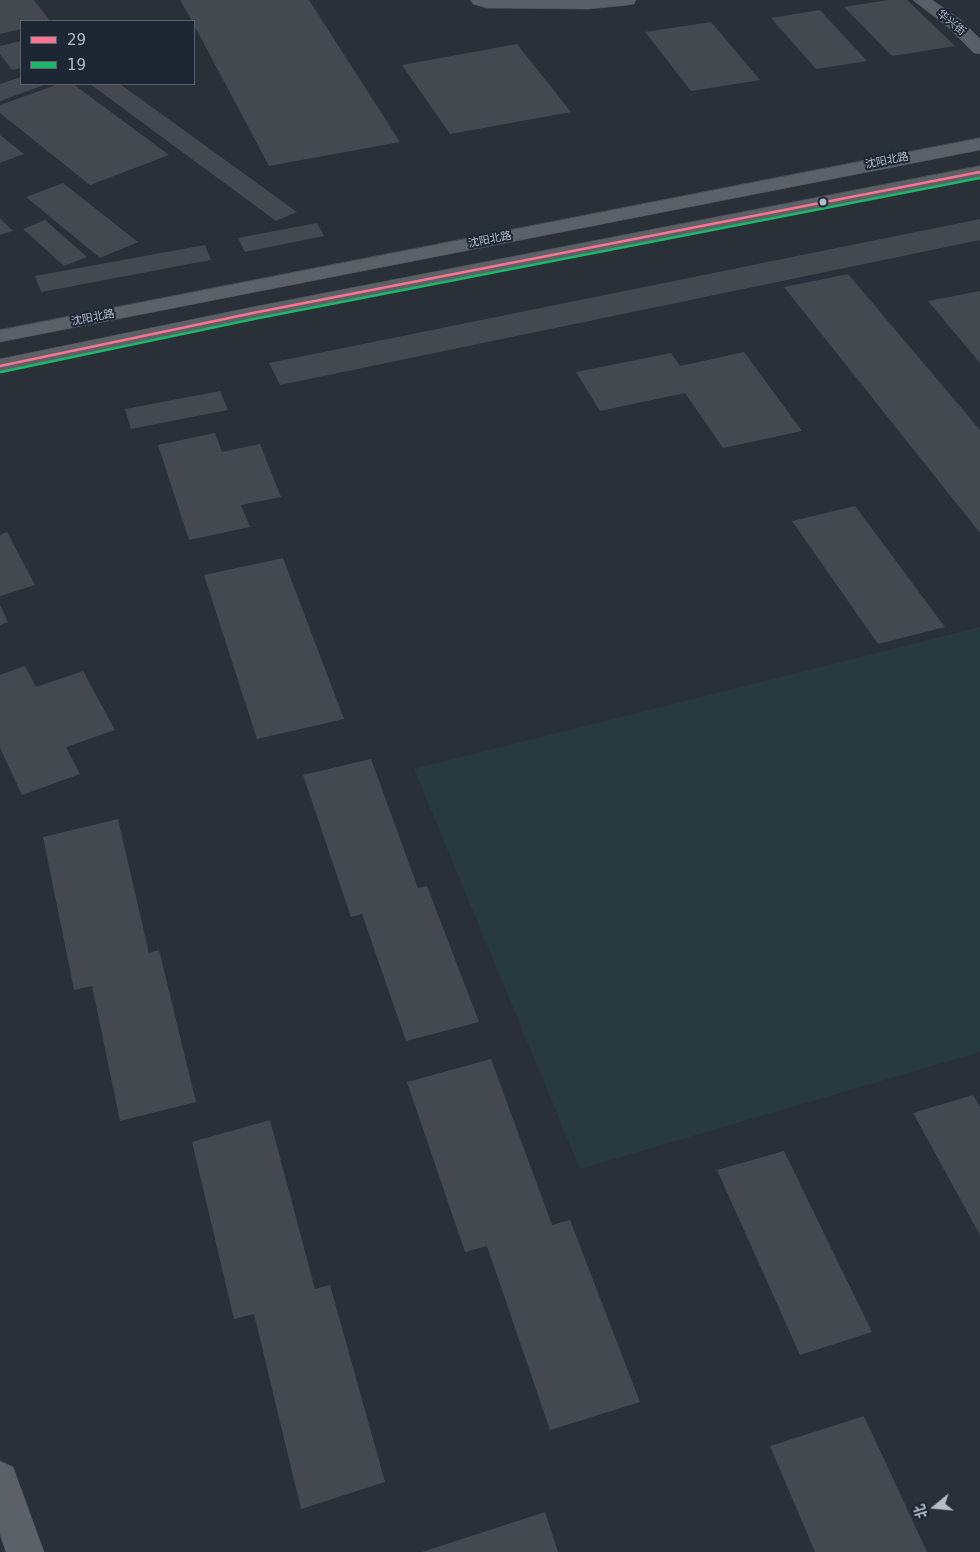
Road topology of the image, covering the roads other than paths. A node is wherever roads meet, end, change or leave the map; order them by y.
1 (479, 0) edge
2 (628, 0) edge
3 (921, 0) edge
4 (980, 49) edge
5 (980, 144) edge
6 (980, 172) edge
7 (0, 336) edge
8 (0, 366) edge
9 (0, 1480) edge
10 (25, 1552) edge

1 - 2 street
3 - 4 street, 华兴街
5 - 7 main road, 沈阳北路
6 - 8 main road, 沈阳北路
9 - 10 main road

